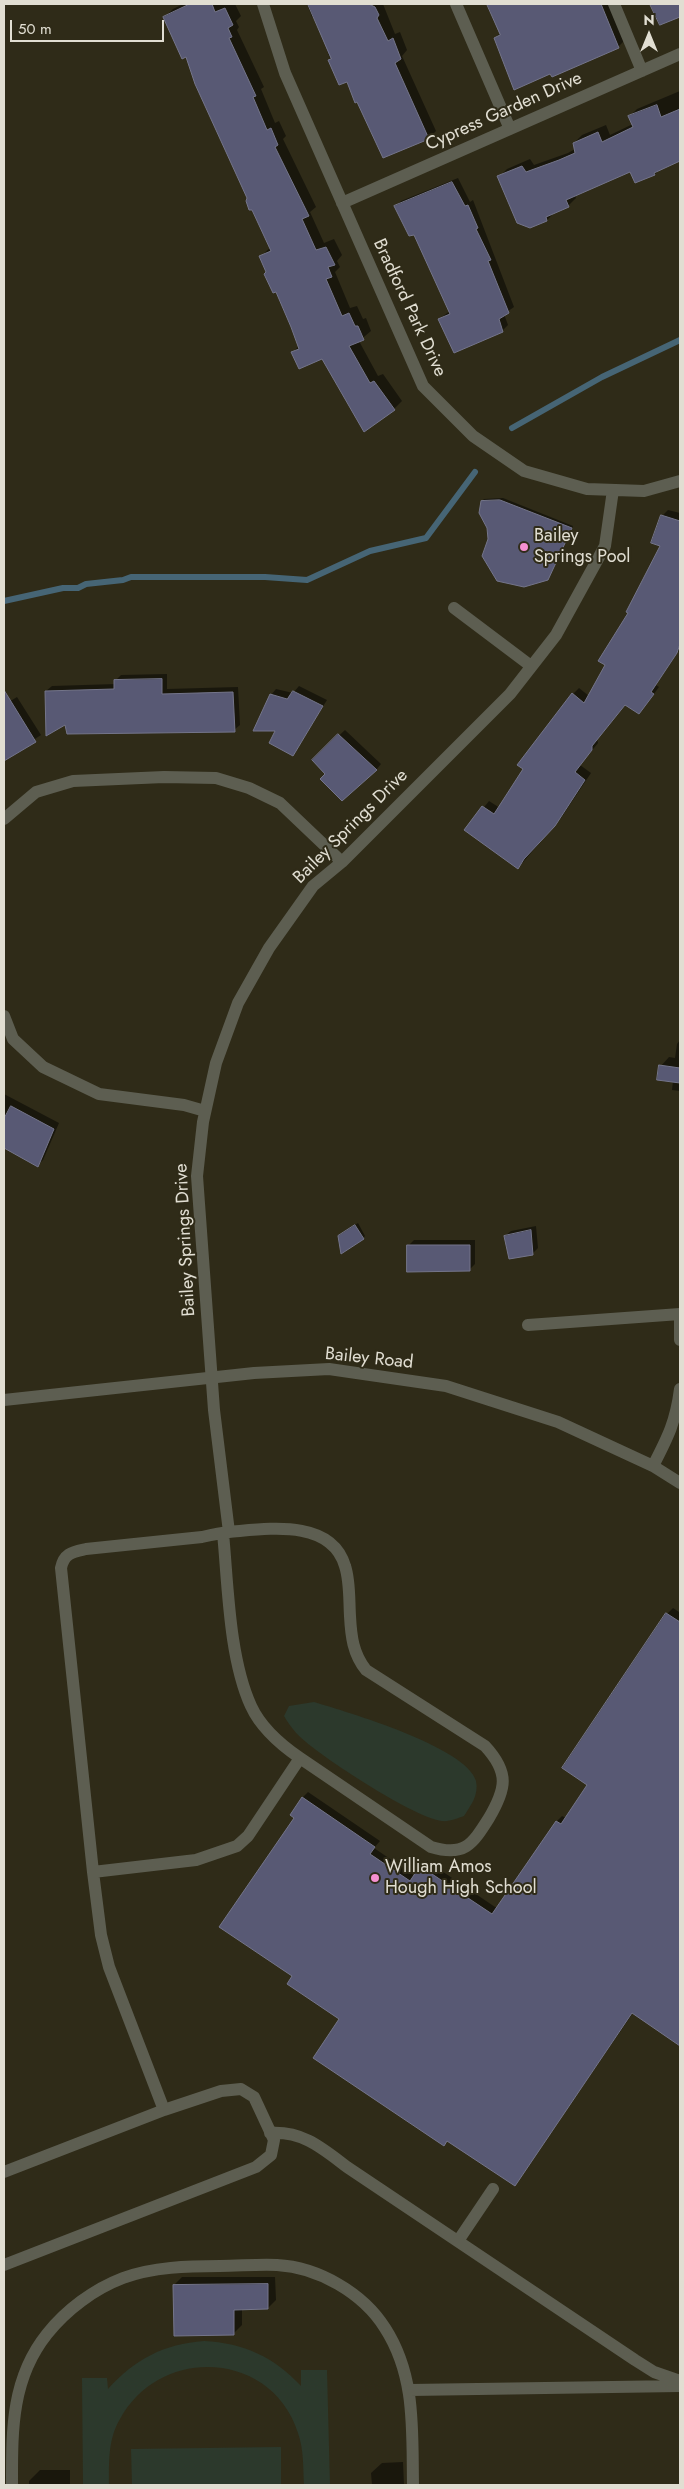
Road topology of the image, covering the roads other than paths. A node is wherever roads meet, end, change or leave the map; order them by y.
1 (263, 4) edge
2 (456, 4) edge
3 (614, 4) edge
4 (680, 54) edge
5 (642, 70) junction
6 (510, 129) junction
7 (342, 203) junction
8 (680, 481) edge
9 (613, 490) junction
10 (454, 608) dead end
11 (532, 666) junction
12 (4, 819) edge
13 (342, 862) junction
14 (4, 1016) edge
15 (205, 1111) junction
16 (680, 1314) edge
17 (528, 1325) dead end
18 (680, 1340) edge
19 (212, 1379) junction
20 (680, 1389) edge
21 (4, 1400) edge
22 (653, 1466) junction
23 (680, 1483) edge
24 (226, 1532) junction
25 (300, 1758) junction
26 (93, 1872) junction
27 (164, 2110) junction
28 (270, 2133) junction
29 (4, 2172) edge
30 (492, 2189) dead end
31 (458, 2241) junction
32 (4, 2265) edge
33 (680, 2381) edge
34 (680, 2386) edge
35 (410, 2390) junction
36 (8, 2440) edge
37 (12, 2485) edge
38 (413, 2485) edge

1 - 7 street, Bradford Park Drive
2 - 6 street
3 - 5 street
4 - 5 street, Cypress Garden Drive
5 - 6 street, Cypress Garden Drive
6 - 7 street, Cypress Garden Drive
7 - 9 street, Bradford Park Drive
8 - 9 street, Bradford Park Drive
9 - 11 street, Bailey Springs Drive
10 - 11 street
11 - 13 street, Bailey Springs Drive
12 - 13 street
13 - 15 street, Bailey Springs Drive
14 - 15 street
15 - 19 street, Bailey Springs Drive
16 - 17 street
16 - 18 street
19 - 21 street, Bailey Road
19 - 22 street, Bailey Road
19 - 24 street, Bailey Springs Drive
20 - 22 street
22 - 23 street, Bailey Road
24 - 25 street, Bailey Springs Drive
24 - 25 street, Bailey Springs Drive
24 - 26 street, Bailey Springs Drive
25 - 26 street
26 - 27 street
27 - 28 street
27 - 29 street
28 - 31 street
28 - 32 street
30 - 31 street
31 - 33 street
34 - 35 street
35 - 36 street
35 - 38 street
36 - 37 street

